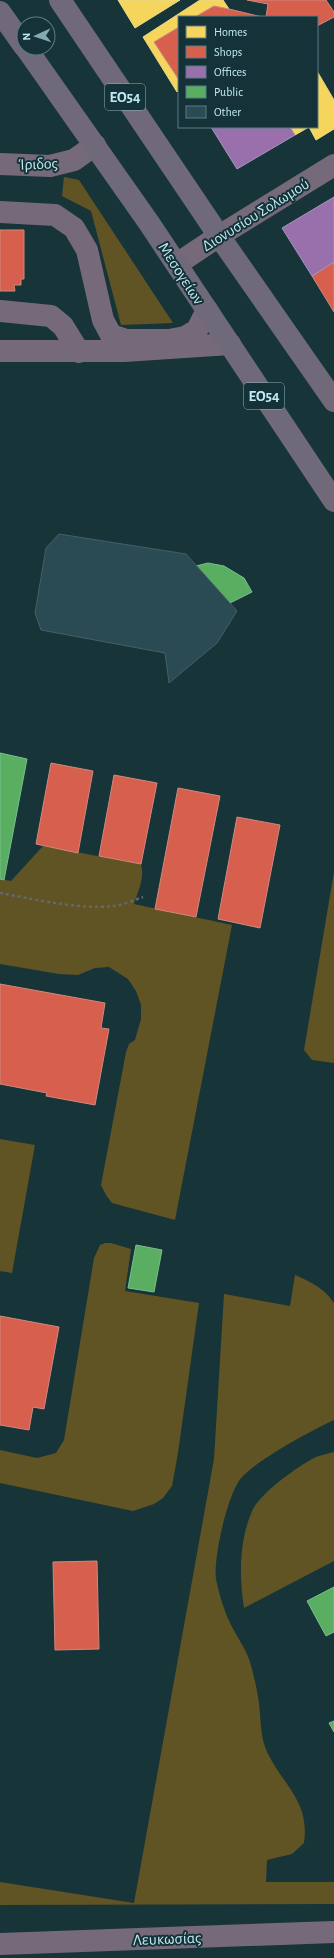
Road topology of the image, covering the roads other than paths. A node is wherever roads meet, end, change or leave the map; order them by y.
1 (60, 0) edge
2 (0, 12) edge
3 (16, 34) edge
4 (31, 56) edge
5 (95, 145) junction
6 (0, 164) edge
7 (334, 166) edge
8 (0, 212) edge
9 (219, 236) junction
10 (177, 264) junction
11 (207, 310) junction
12 (0, 311) edge
13 (230, 344) junction
14 (0, 351) edge
15 (79, 352) junction
16 (334, 401) edge
17 (334, 501) edge
18 (334, 1932) edge
19 (0, 1944) edge

1 - 9 main road, ΕΟ54
2 - 3 main road, Μεσογείων / ΕΟ54
4 - 5 main road, Μεσογείων / ΕΟ54
5 - 6 street, Ίριδος
5 - 10 main road, Μεσογείων / ΕΟ54
7 - 9 street, Διονυσίου Σολωμού
8 - 11 street
9 - 10 street, Διονυσίου Σολωμού
9 - 16 main road, ΕΟ54
10 - 11 main road, Μεσογείων / ΕΟ54
11 - 13 main road, Μεσογείων / ΕΟ54
12 - 15 street
13 - 15 street
13 - 17 main road, Μεσογείων / ΕΟ54
14 - 15 street
18 - 19 street, Λευκωσίας

